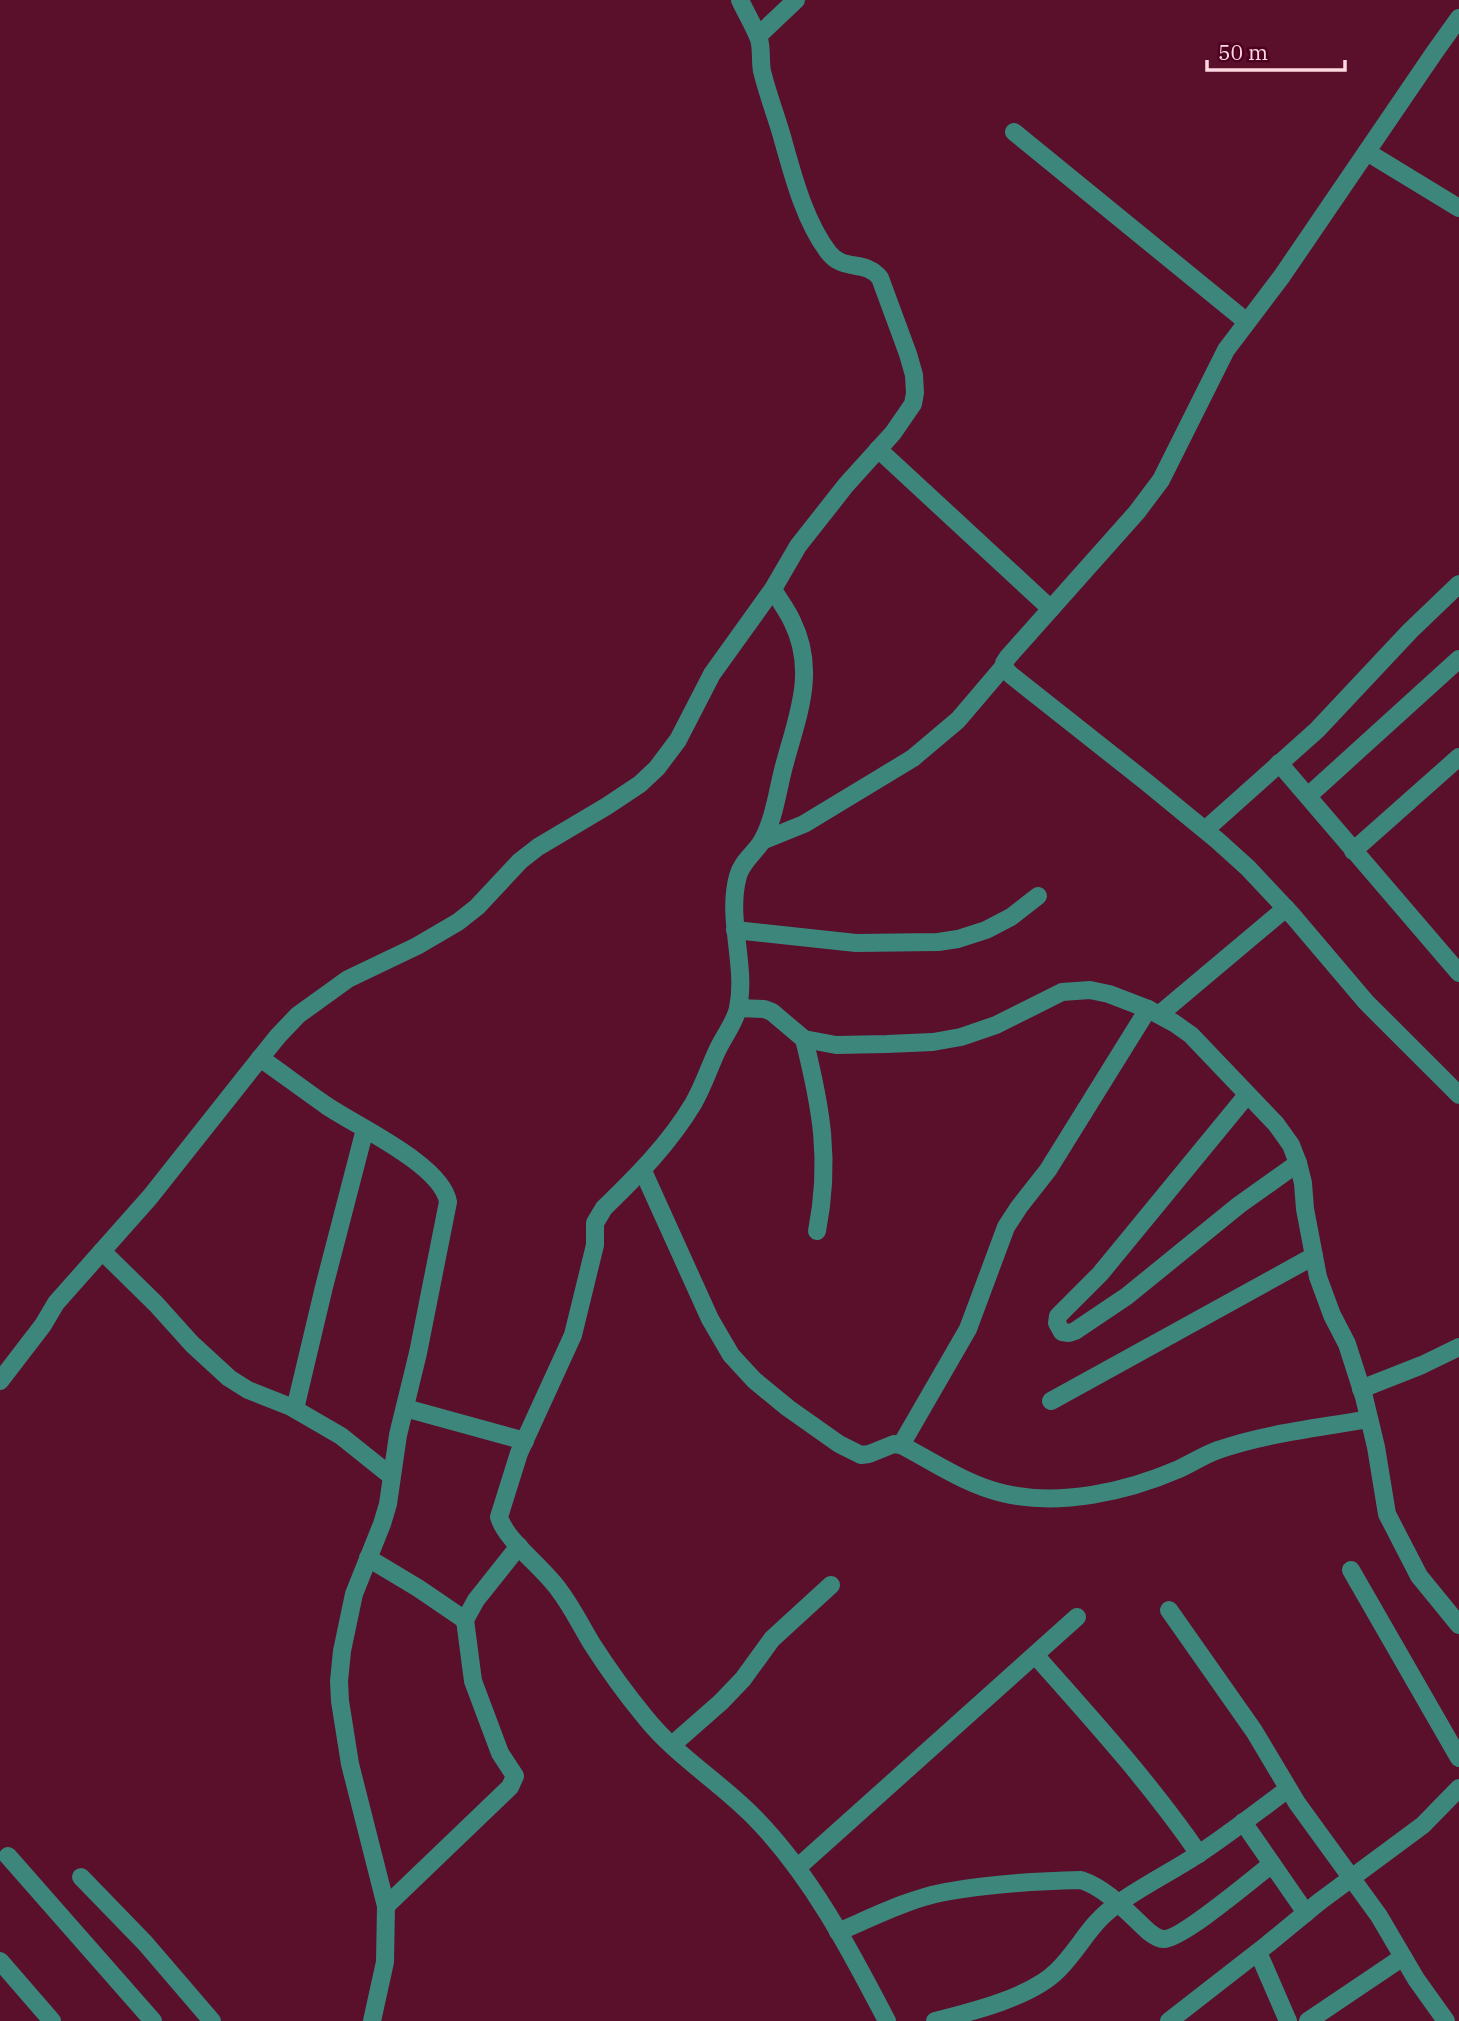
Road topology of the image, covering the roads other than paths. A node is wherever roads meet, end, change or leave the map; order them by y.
1 (740, 0) edge
2 (796, 0) edge
3 (1459, 18) edge
4 (758, 36) junction
5 (1014, 132) dead end
6 (1367, 152) junction
7 (1459, 208) edge
8 (1247, 322) junction
9 (878, 449) junction
10 (1459, 584) edge
11 (773, 589) junction
12 (1051, 609) junction
13 (1459, 659) edge
14 (1004, 666) junction
15 (1459, 757) edge
16 (1279, 763) junction
17 (1308, 796) junction
18 (1205, 830) junction
19 (762, 841) junction
20 (1353, 851) junction
21 (1038, 896) dead end
22 (1286, 908) junction
23 (735, 930) junction
24 (1459, 973) edge
25 (738, 1008) junction
26 (1154, 1011) junction
27 (804, 1039) junction
28 (260, 1058) junction
29 (1247, 1095) junction
30 (1459, 1095) edge
31 (365, 1129) junction
32 (1298, 1163) junction
33 (643, 1171) junction
34 (817, 1231) dead end
35 (102, 1251) junction
36 (1314, 1256) junction
37 (1459, 1346) edge
38 (0, 1381) edge
39 (1361, 1389) junction
40 (1051, 1401) dead end
41 (405, 1408) junction
42 (295, 1409) junction
43 (1369, 1419) junction
44 (525, 1441) junction
45 (901, 1445) junction
46 (391, 1476) junction
47 (519, 1546) junction
48 (368, 1558) junction
49 (1351, 1570) dead end
50 (831, 1585) dead end
51 (1170, 1610) dead end
52 (1077, 1617) dead end
53 (465, 1620) junction
54 (1459, 1625) edge
55 (1036, 1656) junction
56 (672, 1745) junction
57 (1459, 1758) edge
58 (1459, 1788) edge
59 (1288, 1789) junction
60 (1243, 1822) junction
61 (1199, 1854) junction
62 (8, 1856) dead end
63 (1272, 1864) junction
64 (797, 1868) junction
65 (81, 1877) dead end
66 (1352, 1878) junction
67 (1118, 1903) junction
68 (386, 1906) junction
69 (1306, 1913) junction
70 (838, 1932) junction
71 (1258, 1952) junction
72 (1403, 1957) junction
73 (0, 1961) edge
74 (52, 2021) edge
75 (153, 2021) edge
76 (212, 2021) edge
77 (372, 2021) edge
78 (887, 2021) edge
79 (935, 2021) edge
80 (1169, 2021) edge
81 (1288, 2021) edge
82 (1308, 2021) edge
83 (1446, 2021) edge

1 - 4 street
2 - 4 street
3 - 6 street
4 - 9 street
5 - 8 street
6 - 7 street
6 - 8 street
8 - 12 street
9 - 11 street
9 - 12 street
10 - 16 street
11 - 19 street
11 - 28 street
12 - 14 street
13 - 17 street
14 - 18 street
14 - 19 street
15 - 20 street
16 - 17 street
16 - 18 street
17 - 20 street
18 - 22 street
19 - 23 street
20 - 24 street
21 - 23 street
22 - 26 street
22 - 30 street
23 - 25 street
25 - 27 street
25 - 33 street
26 - 27 street
26 - 29 street
26 - 45 street
27 - 34 street
28 - 31 street
28 - 35 street
29 - 32 street
29 - 32 street
31 - 41 street
31 - 42 street
32 - 36 street
33 - 44 street
33 - 45 street
35 - 38 street
35 - 42 street
36 - 39 street
36 - 40 street
37 - 39 street
39 - 43 street
41 - 44 street
41 - 46 street
42 - 46 street
43 - 45 street
43 - 54 street
44 - 47 street
46 - 48 street
47 - 53 street
47 - 56 street
48 - 53 street
48 - 68 street
49 - 57 street
50 - 56 street
51 - 59 street
52 - 55 street
53 - 68 street
55 - 61 street
55 - 64 street
56 - 64 street
58 - 66 street
59 - 60 street
59 - 66 street
60 - 61 street
60 - 63 street
61 - 67 street
62 - 75 street
63 - 67 street
63 - 69 street
64 - 70 street
65 - 76 street
66 - 69 street
66 - 72 street
67 - 70 street
67 - 79 street
68 - 77 street
69 - 71 street
70 - 78 street
71 - 80 street
71 - 81 street
72 - 82 street
72 - 83 street
73 - 74 street

